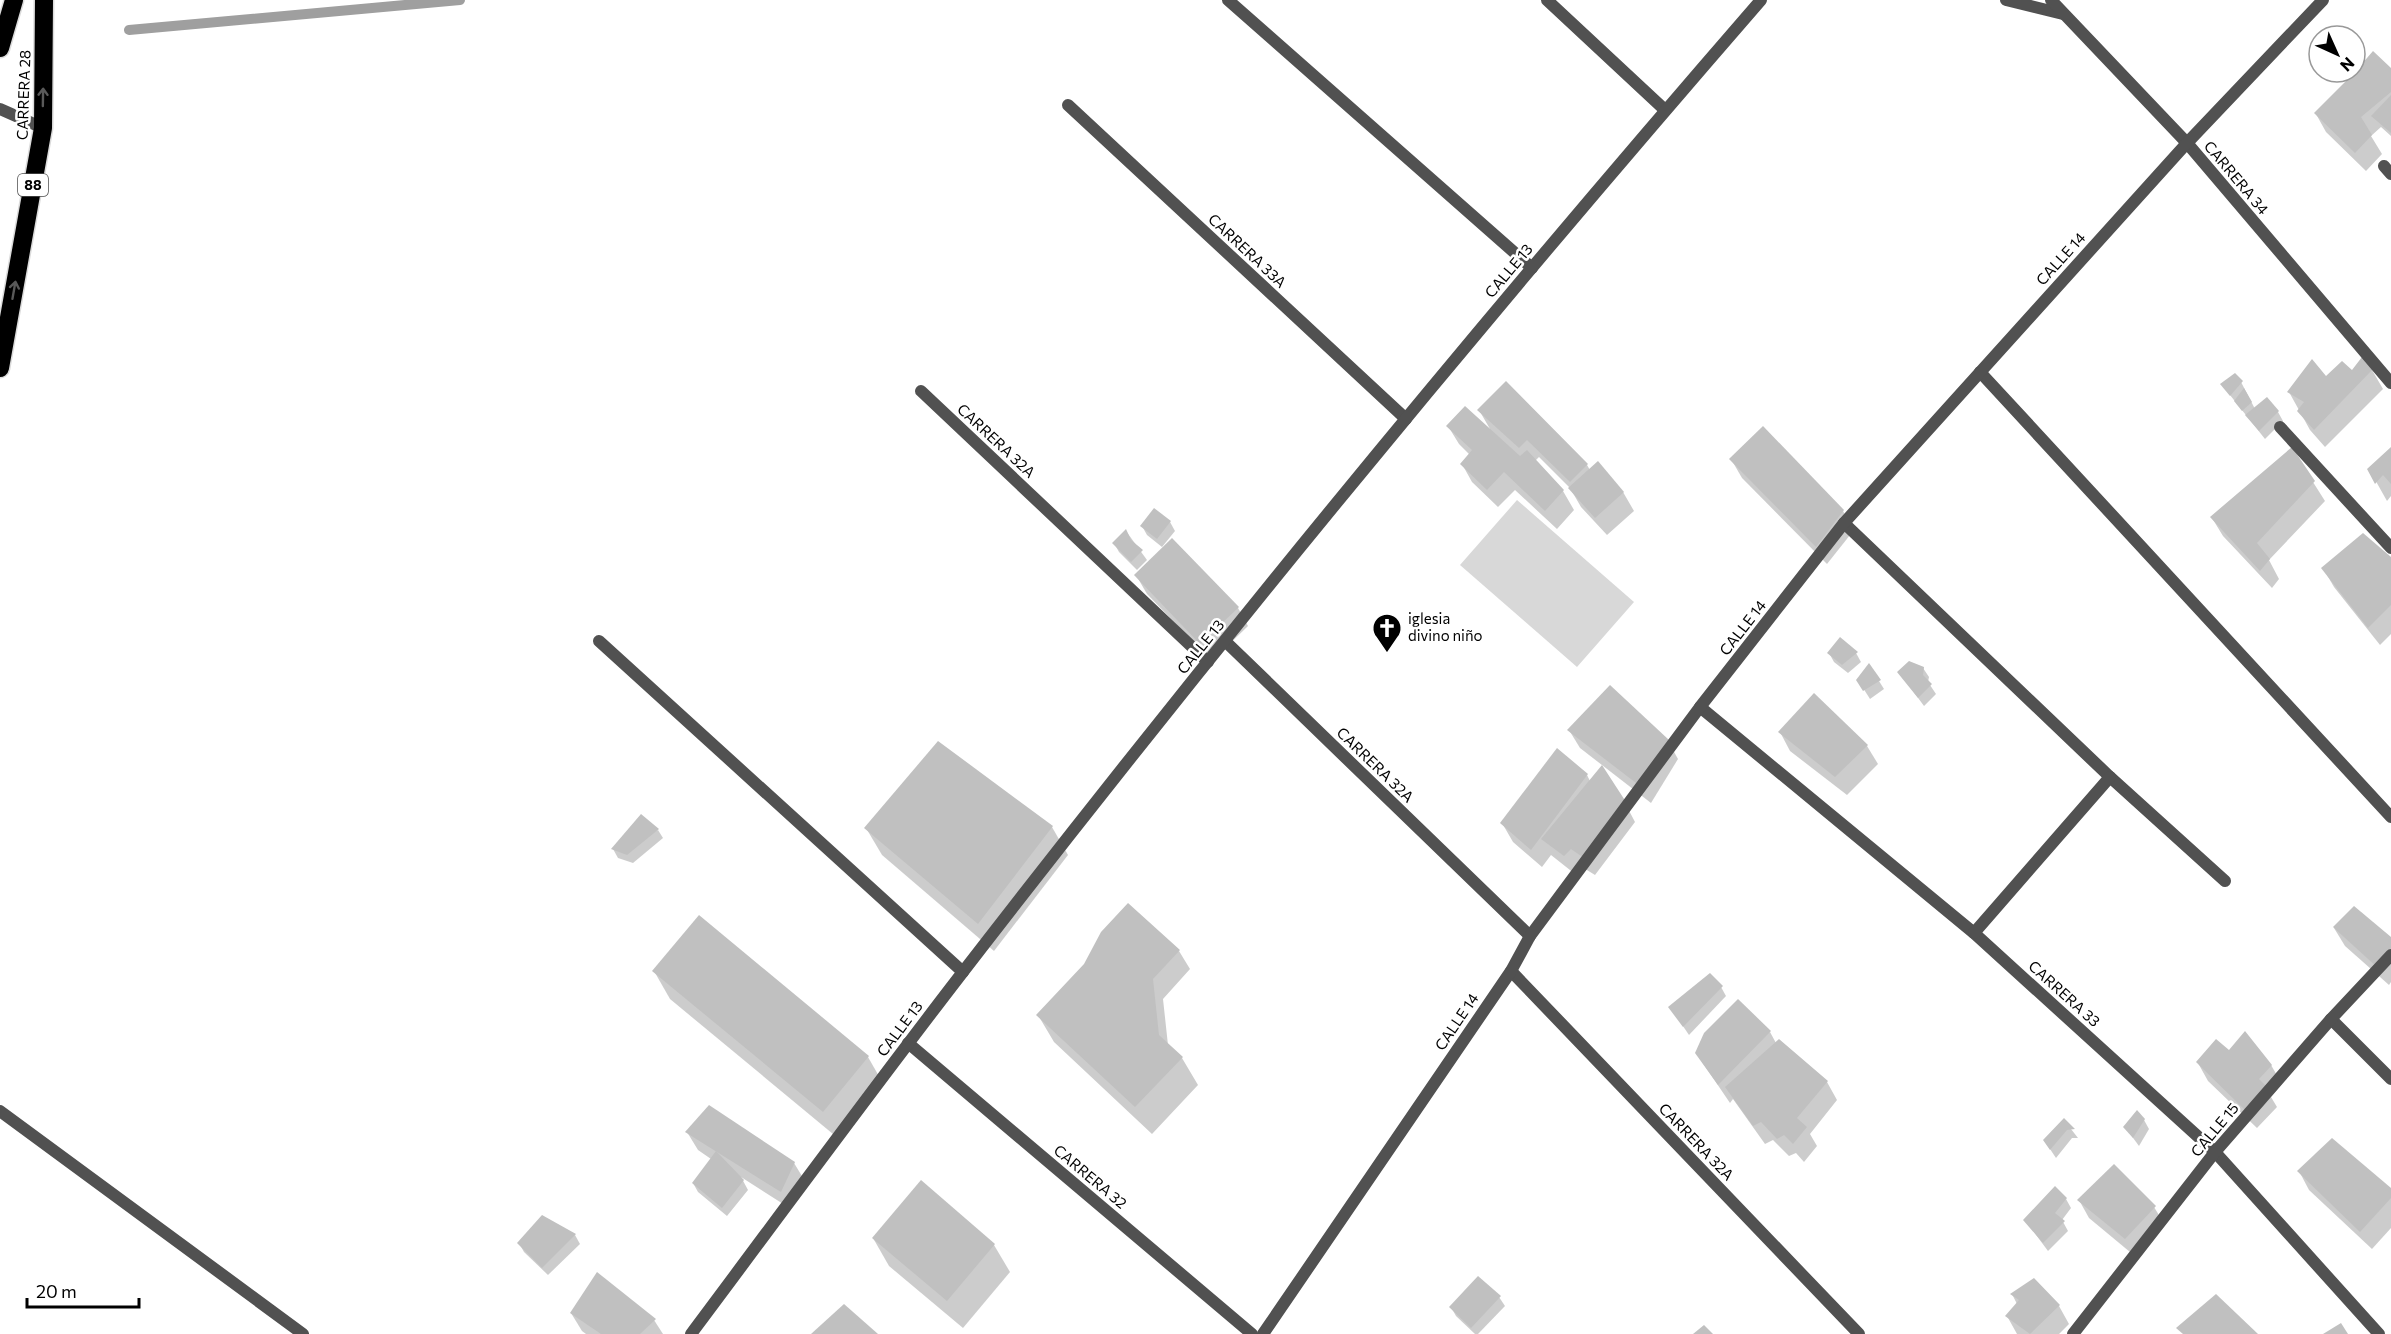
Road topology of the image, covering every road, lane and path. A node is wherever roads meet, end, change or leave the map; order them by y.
1 (14, 0) edge
2 (44, 0) edge
3 (1228, 0) edge
4 (1547, 0) edge
5 (1761, 0) edge
6 (2006, 0) edge
7 (2051, 0) edge
8 (2323, 0) edge
9 (2065, 14) junction
10 (0, 48) edge
11 (1068, 105) dead end
12 (0, 109) edge
13 (1665, 110) junction
14 (43, 128) junction
15 (2187, 143) junction
16 (1532, 268) junction
17 (0, 368) edge
18 (1980, 372) junction
19 (2391, 383) edge
20 (921, 391) dead end
21 (1406, 419) junction
22 (2280, 426) dead end
23 (1844, 523) junction
24 (2391, 548) edge
25 (599, 641) dead end
26 (1225, 641) junction
27 (1208, 662) junction
28 (1700, 707) junction
29 (2110, 777) junction
30 (2391, 817) edge
31 (2225, 881) dead end
32 (1974, 933) junction
33 (1530, 936) junction
34 (2391, 955) edge
35 (1511, 970) junction
36 (963, 972) junction
37 (2331, 1018) junction
38 (908, 1043) junction
39 (2391, 1079) edge
40 (0, 1111) edge
41 (2215, 1152) junction
42 (303, 1334) edge
43 (691, 1334) edge
44 (1252, 1334) edge
45 (1263, 1334) edge
46 (1859, 1334) edge
47 (2073, 1334) edge
48 (2379, 1334) edge

1 - 10 highway, CARRERA 28
14 -> 2 highway, CARRERA 28 / 88
3 - 16 street
4 - 13 street
5 - 13 street, CALLE 13
6 - 9 street
7 - 9 street, CARRERA 34
8 - 15 street, CALLE 14
9 - 15 street, CARRERA 34
11 - 21 street, CARRERA 33A
12 - 14 street
13 - 16 street, CALLE 13
17 -> 14 highway, CARRERA 28 / 88
15 - 18 street, CALLE 14
15 - 19 street, CARRERA 34
16 - 21 street, CALLE 13
18 - 23 street, CALLE 14
18 - 30 street
20 - 27 street, CARRERA 32A
21 - 26 street, CALLE 13
22 - 24 street
23 - 28 street, CALLE 14
23 - 29 street
25 - 36 street
26 - 27 street, CALLE 13
26 - 33 street, CARRERA 32A
27 - 36 street, CALLE 13
28 - 32 street, CARRERA 33
28 - 33 street, CALLE 14
29 - 31 street
29 - 32 street
32 - 41 street, CARRERA 33
33 - 35 street, CALLE 14
34 - 37 street, CALLE 15
35 - 45 street, CALLE 14
35 - 46 street, CARRERA 32A
36 - 38 street, CALLE 13
37 - 39 street
37 - 41 street, CALLE 15
38 - 43 street, CALLE 13
38 - 44 street, CARRERA 32
40 - 42 street
41 - 47 street, CALLE 15
41 - 48 street, CARRERA 33

